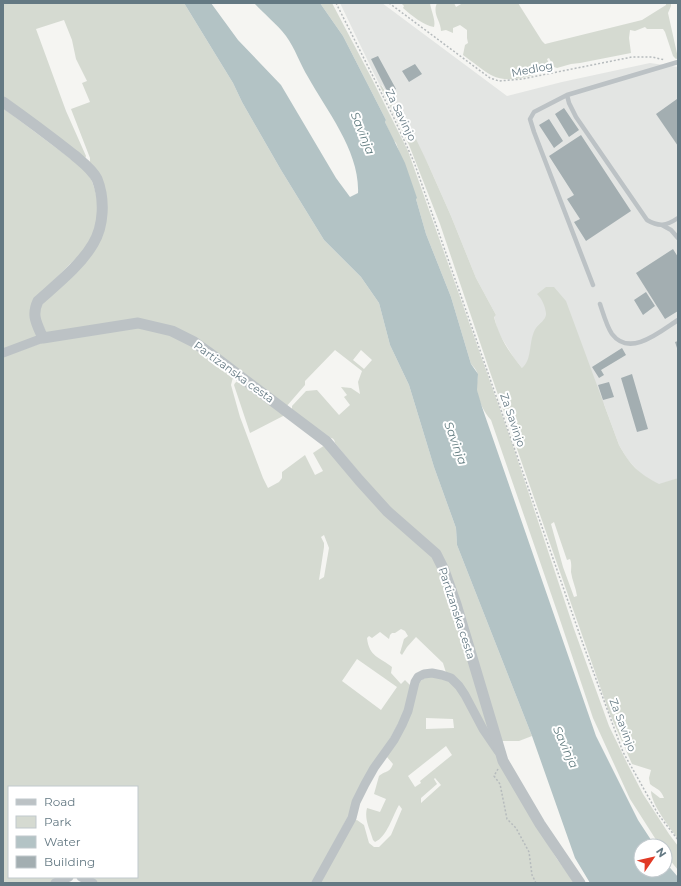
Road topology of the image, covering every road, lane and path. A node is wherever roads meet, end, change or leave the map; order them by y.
1 (336, 3) edge
2 (389, 3) edge
3 (668, 60) dead end
4 (678, 62) edge
5 (567, 95) junction
6 (3, 102) edge
7 (678, 218) edge
8 (662, 225) junction
9 (678, 238) edge
10 (593, 285) dead end
11 (600, 304) dead end
12 (678, 320) edge
13 (43, 338) junction
14 (3, 354) edge
15 (503, 760) junction
16 (678, 840) edge
17 (66, 878) edge
18 (84, 878) edge
19 (55, 883) edge
20 (93, 883) edge
21 (316, 883) edge
22 (536, 883) edge
23 (580, 883) edge

1 - 16 path, Za Savinjo
2 - 3 path, Medlog
4 - 5 lane
5 - 8 lane
5 - 10 lane
6 - 13 street
7 - 8 lane
8 - 9 lane
11 - 12 lane
13 - 14 street
13 - 15 street, Partizanska cesta
15 - 21 street, Partizanska cesta
15 - 22 path
15 - 23 street, Partizanska cesta
17 - 19 street
18 - 20 street

